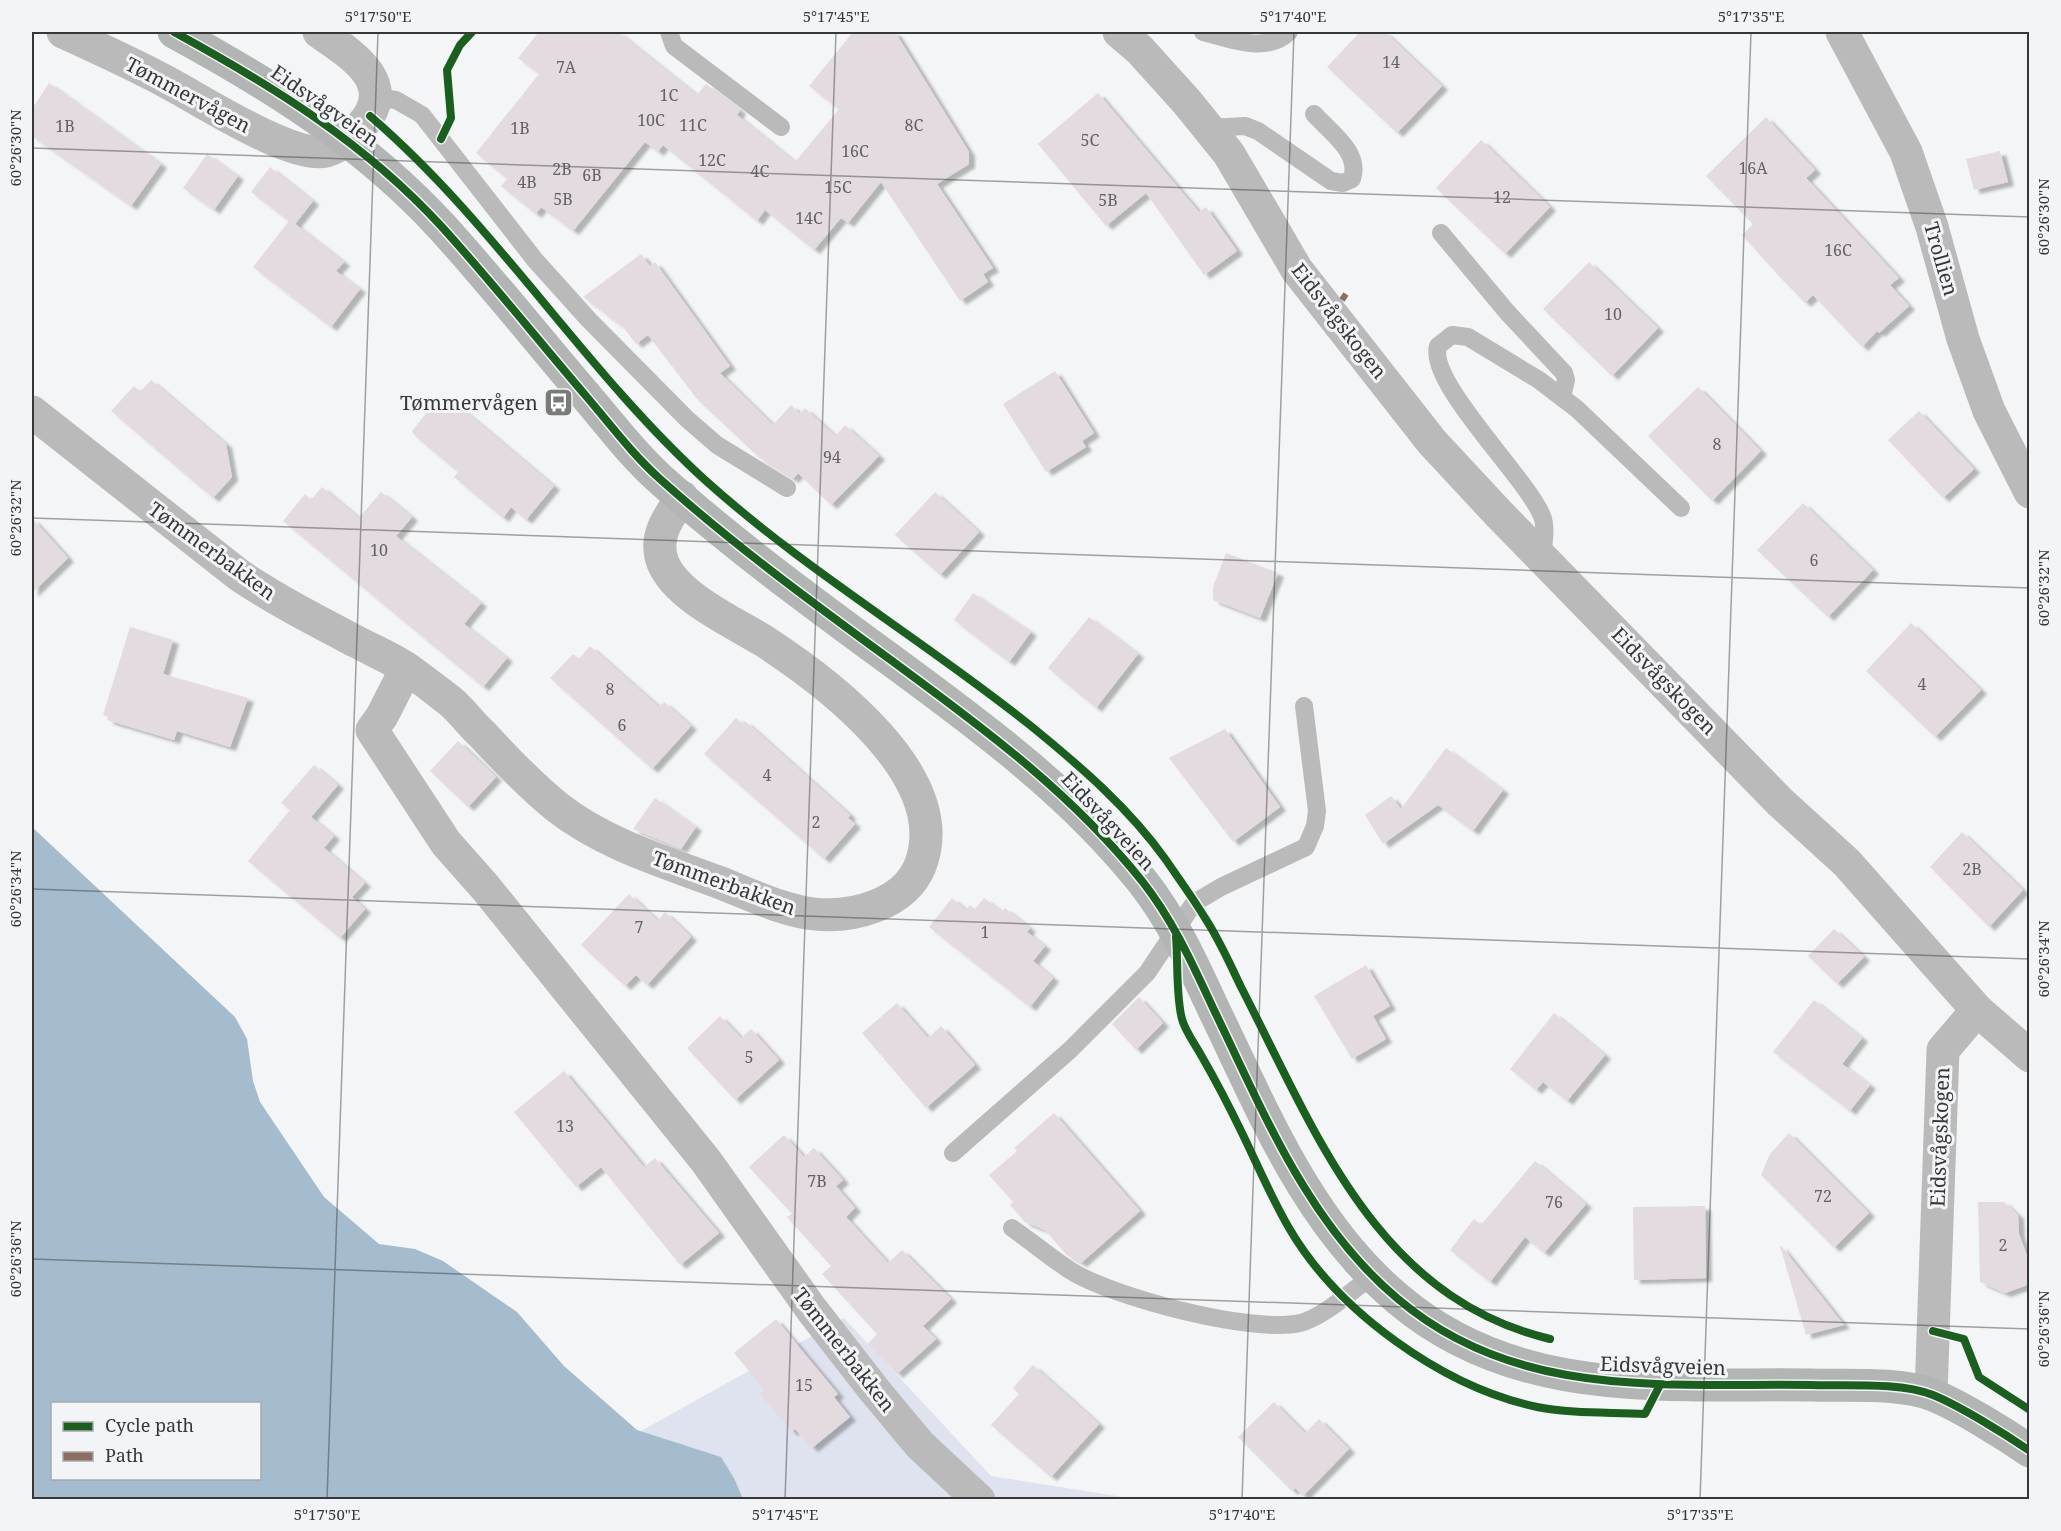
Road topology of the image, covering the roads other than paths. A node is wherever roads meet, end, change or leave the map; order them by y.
1 (63, 32) edge
2 (174, 32) edge
3 (319, 32) edge
4 (669, 32) edge
5 (1119, 32) edge
6 (1203, 32) edge
7 (1289, 32) edge
8 (1842, 32) edge
9 (376, 97) junction
10 (1314, 114) dead end
11 (782, 127) dead end
12 (1208, 128) junction
13 (349, 140) junction
14 (1441, 233) dead end
15 (1562, 398) junction
16 (32, 412) edge
17 (787, 488) dead end
18 (2030, 492) edge
19 (682, 497) junction
20 (1681, 508) dead end
21 (1542, 558) junction
22 (406, 669) junction
23 (1304, 706) dead end
24 (1176, 930) junction
25 (1977, 1010) junction
26 (2030, 1056) edge
27 (953, 1153) dead end
28 (1012, 1228) dead end
29 (1372, 1276) junction
30 (1931, 1394) junction
31 (2030, 1451) edge
32 (979, 1500) edge

1 - 13 street, Tømmervågen
2 - 13 main road, Eidsvågveien
3 - 9 street, Eidsvågveien
4 - 11 lane
5 - 12 street, Eidsvågskogen
6 - 7 lane
8 - 18 street, Trollien
9 - 13 street, Eidsvågveien
9 - 17 lane
10 - 12 lane
12 - 21 street, Eidsvågskogen
13 - 19 main road, Eidsvågveien
14 - 15 lane
15 - 20 lane
15 - 21 lane
16 - 22 street, Tømmerbakken
19 - 22 street, Tømmerbakken
19 - 24 main road, Eidsvågveien
21 - 25 street, Eidsvågskogen
22 - 32 street, Tømmerbakken
23 - 24 lane
24 - 27 lane
24 - 29 main road, Eidsvågveien
25 - 26 street
25 - 30 street, Eidsvågskogen
28 - 29 lane
29 - 30 main road, Eidsvågveien
30 - 31 main road, Eidsvågveien

